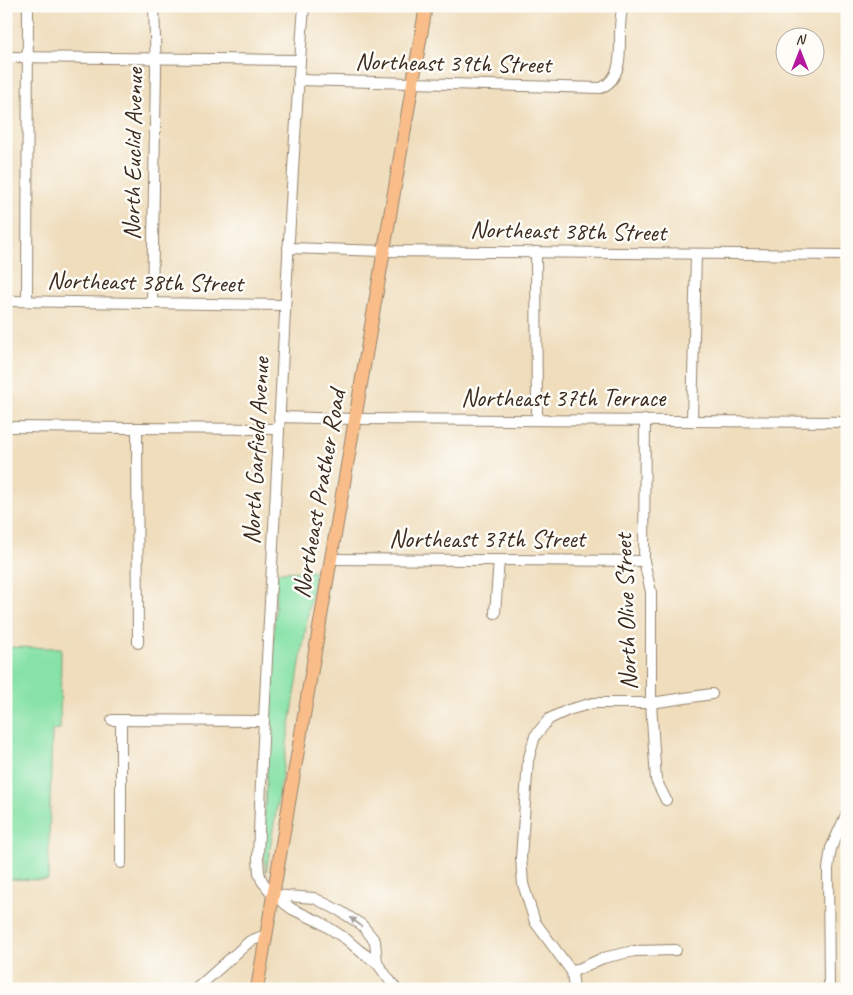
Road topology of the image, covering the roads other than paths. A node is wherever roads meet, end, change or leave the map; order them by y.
1 (28, 6) edge
2 (154, 6) edge
3 (304, 6) edge
4 (426, 6) edge
5 (622, 6) edge
6 (6, 57) edge
7 (29, 58) junction
8 (155, 58) junction
9 (300, 60) junction
10 (298, 80) junction
11 (412, 83) junction
12 (288, 248) junction
13 (384, 251) junction
14 (536, 252) junction
15 (696, 254) junction
16 (847, 255) edge
17 (6, 301) edge
18 (27, 301) junction
19 (152, 303) junction
20 (284, 305) junction
21 (280, 416) junction
22 (355, 419) junction
23 (537, 419) junction
24 (645, 420) junction
25 (692, 420) junction
26 (847, 422) edge
27 (6, 427) edge
28 (137, 428) junction
29 (279, 429) junction
30 (330, 559) junction
31 (498, 560) junction
32 (644, 561) junction
33 (496, 612) dead end
34 (138, 643) dead end
35 (712, 694) dead end
36 (651, 703) junction
37 (263, 721) junction
38 (666, 800) dead end
39 (847, 813) edge
40 (120, 863) dead end
41 (273, 895) junction
42 (266, 935) junction
43 (676, 950) dead end
44 (377, 963) junction
45 (572, 972) junction
46 (196, 989) edge
47 (257, 989) edge
48 (396, 989) edge
49 (574, 989) edge
50 (829, 989) edge

1 - 7 street
2 - 8 street, North Euclid Avenue
3 - 9 street, North Garfield Avenue
4 - 11 main road, Northeast Prather Road
5 - 11 street, Northeast 39th Street
6 - 7 street
7 - 8 street
7 - 18 street
8 - 9 street
8 - 19 street, North Euclid Avenue
9 - 10 street, North Garfield Avenue
10 - 11 street, Northeast 39th Street
10 - 12 street, North Garfield Avenue
11 - 13 main road, Northeast Prather Road
12 - 13 street, Northeast 38th Street
12 - 20 street, North Garfield Avenue
13 - 14 street, Northeast 38th Street
13 - 22 main road, Northeast Prather Road
14 - 15 street, Northeast 38th Street
14 - 23 street
15 - 16 street, Northeast 38th Street
15 - 25 street
17 - 18 street, Northeast 38th Street
18 - 19 street, Northeast 38th Street
19 - 20 street, Northeast 38th Street
20 - 21 street, North Garfield Avenue
21 - 22 street, Northeast 37th Terrace
21 - 29 street, North Garfield Avenue
22 - 23 street, Northeast 37th Terrace
22 - 30 main road, Northeast Prather Road
23 - 24 street, Northeast 37th Terrace
24 - 25 street, Northeast 37th Terrace
24 - 32 street, North Olive Street
25 - 26 street, Northeast 37th Terrace
27 - 28 street
28 - 29 street
28 - 34 street
29 - 37 street, North Garfield Avenue
30 - 31 street, Northeast 37th Street
30 - 41 main road, Northeast Prather Road
31 - 32 street, Northeast 37th Street
31 - 33 street
32 - 36 street, North Olive Street
35 - 36 street
36 - 38 street, North Olive Street
36 - 45 street
37 - 40 street
37 - 41 street, North Garfield Avenue
39 - 50 street
41 - 42 main road, Northeast Prather Road
41 - 44 street
44 -> 41 street
42 - 46 street
42 - 47 main road, Northeast Prather Road
43 - 45 street
44 - 48 street
45 - 49 street

